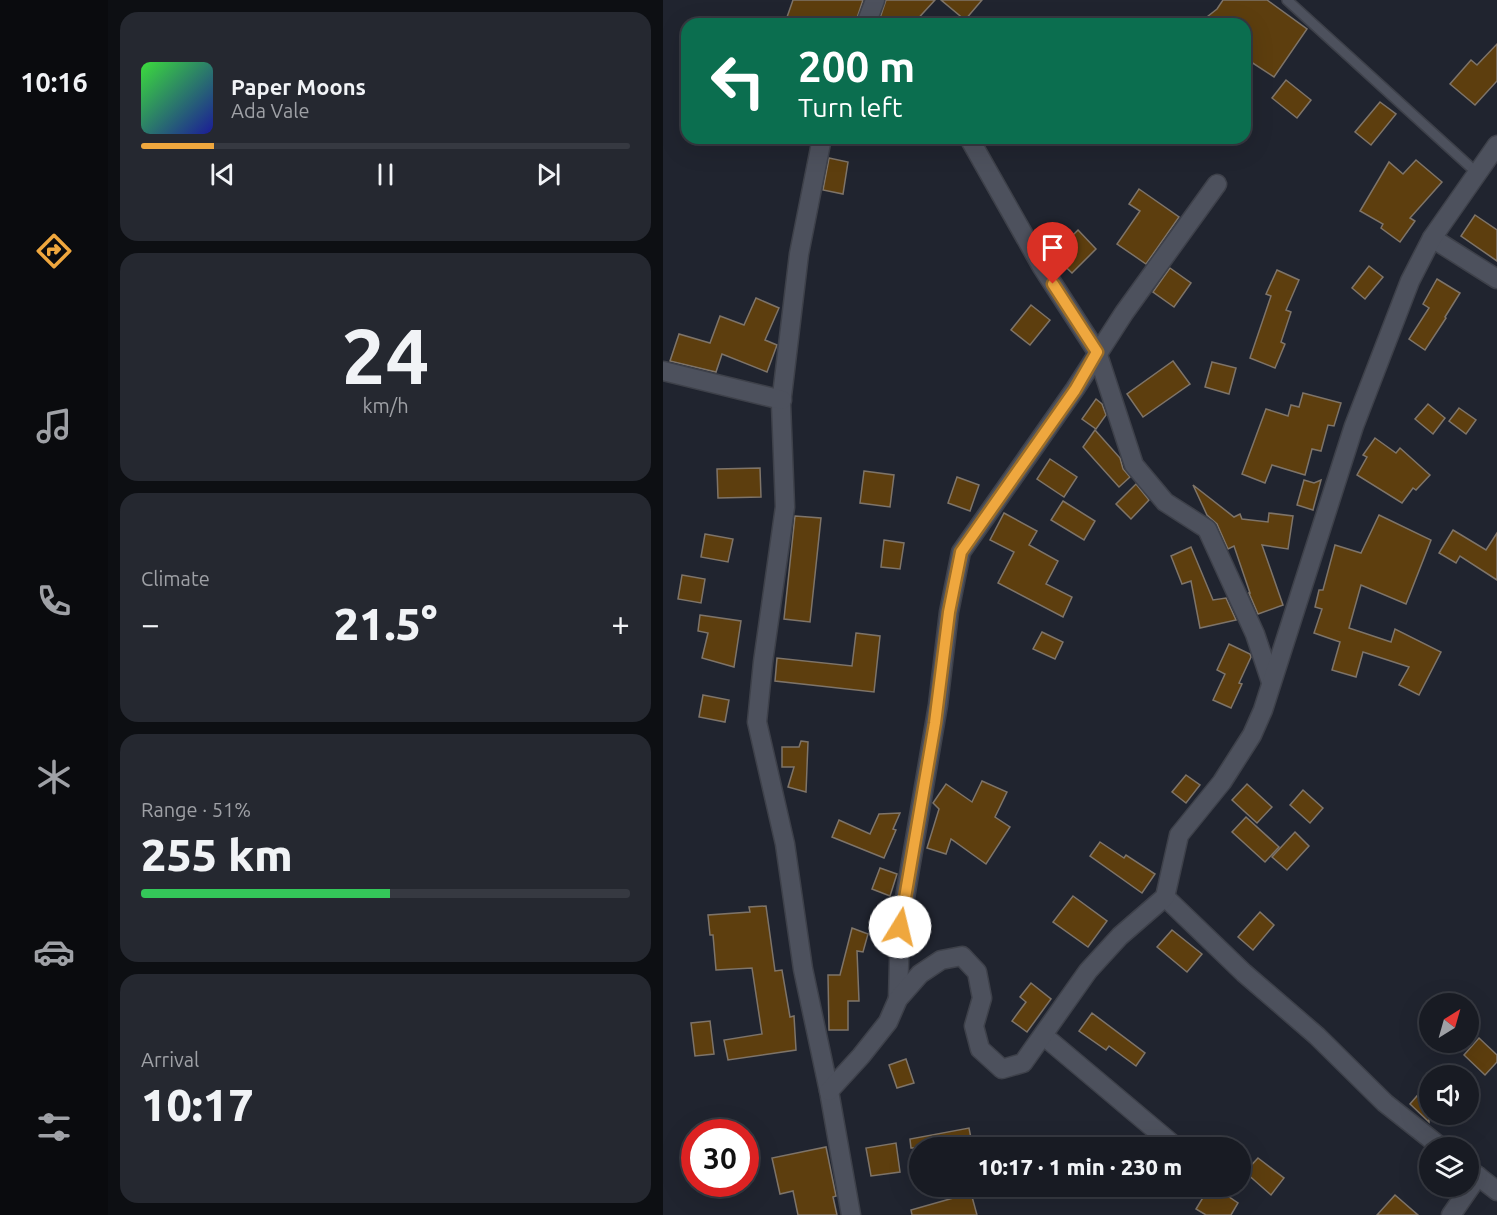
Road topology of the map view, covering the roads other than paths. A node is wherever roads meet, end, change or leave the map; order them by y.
1 (875, 0) edge
2 (1287, 0) edge
3 (868, 18) edge
4 (821, 144) edge
5 (972, 144) edge
6 (1497, 145) edge
7 (1477, 173) junction
8 (1217, 184) dead end
9 (1433, 238) junction
10 (1497, 279) edge
11 (1097, 352) junction
12 (663, 371) edge
13 (782, 400) junction
14 (1271, 682) junction
15 (1165, 897) junction
16 (898, 999) junction
17 (1044, 1036) junction
18 (829, 1091) junction
19 (1164, 1137) edge
20 (1428, 1137) edge
21 (1479, 1177) edge
22 (1497, 1191) edge
23 (1460, 1197) edge
24 (851, 1215) edge
25 (1451, 1215) edge

1 - 3 street
2 - 7 lane
4 - 13 street
5 - 11 street
6 - 7 street
7 - 9 street
8 - 11 street
9 - 10 street
9 - 14 street
11 - 14 street
11 - 16 street
12 - 13 street
13 - 18 street
14 - 15 street
15 - 17 street
15 - 20 street
16 - 17 street
16 - 18 street
17 - 19 street
18 - 24 street
21 - 22 street
23 - 25 street

